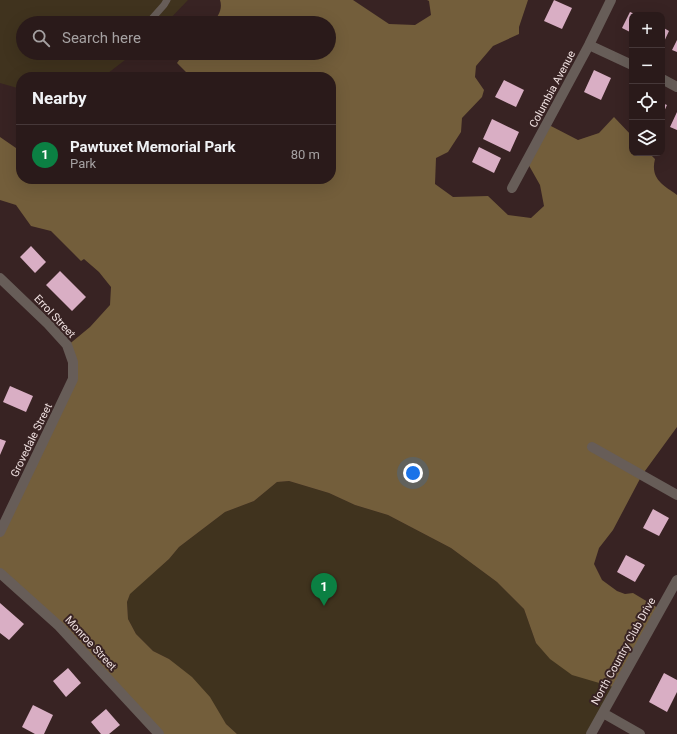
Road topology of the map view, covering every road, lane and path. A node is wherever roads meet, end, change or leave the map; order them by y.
1 (166, 0) edge
2 (611, 0) edge
3 (154, 16) edge
4 (589, 45) junction
5 (629, 64) edge
6 (665, 80) edge
7 (677, 86) edge
8 (512, 188) dead end
9 (0, 278) edge
10 (73, 380) joint
11 (592, 447) dead end
12 (677, 495) edge
13 (0, 532) edge
14 (0, 573) edge
15 (677, 580) edge
16 (603, 713) junction
17 (159, 734) edge
18 (591, 734) edge
19 (640, 734) edge

1 - 3 lane
2 - 4 street, Columbia Avenue
4 - 5 street
4 - 8 street, Columbia Avenue
6 - 7 street
9 - 10 street, Errol Street
10 - 13 street, Grovedale Street
11 - 12 street
14 - 17 street, Monroe Street
15 - 16 street, North Country Club Drive
16 - 18 street, North Country Club Drive
16 - 19 street

